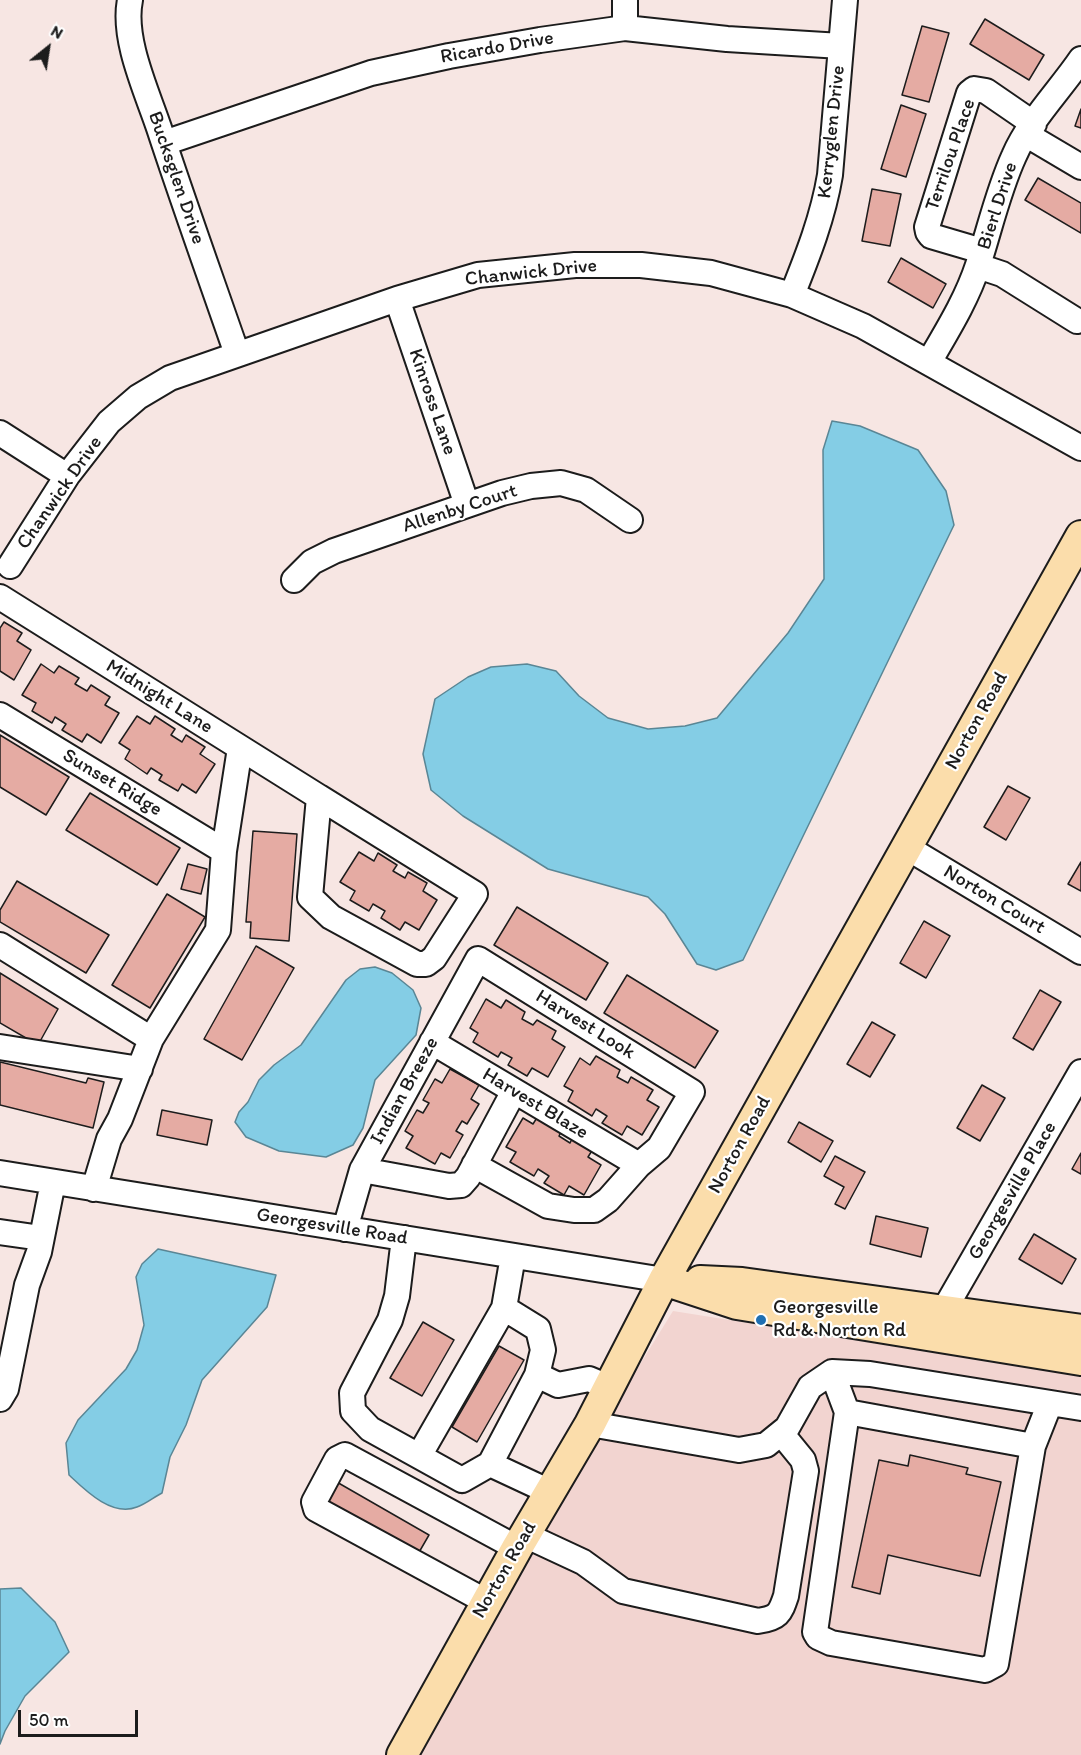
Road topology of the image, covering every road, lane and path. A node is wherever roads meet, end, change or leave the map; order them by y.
1 (130, 0) edge
2 (625, 0) edge
3 (845, 0) edge
4 (625, 28) junction
5 (841, 46) junction
6 (1081, 58) edge
7 (1030, 130) junction
8 (164, 143) junction
9 (1081, 168) edge
10 (980, 259) junction
11 (792, 295) junction
12 (397, 299) junction
13 (1077, 321) dead end
14 (237, 354) junction
15 (929, 362) junction
16 (0, 433) edge
17 (1081, 448) edge
18 (67, 476) junction
19 (468, 505) junction
20 (630, 520) dead end
21 (1081, 536) edge
22 (10, 566) dead end
23 (294, 580) dead end
24 (0, 597) edge
25 (0, 715) edge
26 (240, 748) junction
27 (319, 797) junction
28 (906, 848) junction
29 (224, 851) junction
30 (0, 945) edge
31 (1081, 952) edge
32 (437, 954) junction
33 (474, 966) junction
34 (151, 1039) junction
35 (432, 1042) junction
36 (0, 1047) edge
37 (140, 1069) junction
38 (1081, 1072) edge
39 (513, 1091) junction
40 (474, 1165) junction
41 (639, 1165) junction
42 (362, 1170) junction
43 (0, 1173) edge
44 (53, 1182) junction
45 (94, 1189) junction
46 (345, 1229) junction
47 (0, 1232) edge
48 (41, 1238) junction
49 (404, 1238) junction
50 (513, 1256) junction
51 (664, 1280) junction
52 (504, 1308) junction
53 (944, 1310) junction
54 (1081, 1330) edge
55 (1081, 1360) edge
56 (832, 1372) junction
57 (537, 1375) junction
58 (608, 1387) junction
59 (0, 1399) edge
60 (1050, 1403) junction
61 (1081, 1408) edge
62 (847, 1412) junction
63 (590, 1424) junction
64 (781, 1433) junction
65 (1033, 1446) junction
66 (419, 1456) junction
67 (490, 1464) junction
68 (550, 1492) junction
69 (521, 1542) junction
70 (487, 1602) junction
71 (402, 1755) edge

1 - 8 street, Bucksglen Drive
2 - 4 street
3 - 5 street, Kerryglen Drive
4 - 5 street, Ricardo Drive
4 - 8 street, Ricardo Drive
5 - 11 street, Kerryglen Drive
6 - 7 street, Bierl Drive
7 - 9 street
7 - 10 street, Bierl Drive
7 - 10 street, Terrilou Place
8 - 14 street, Bucksglen Drive
10 - 13 street
10 - 15 street, Bierl Drive
11 - 12 street, Chanwick Drive
11 - 15 street, Chanwick Drive
12 - 14 street, Chanwick Drive
12 - 19 street, Kinross Lane
14 - 18 street, Chanwick Drive
15 - 17 street, Chanwick Drive
16 - 18 street
18 - 22 street, Chanwick Drive
19 - 20 street, Allenby Court
19 - 23 street, Allenby Court
21 - 28 main road, Norton Road
24 - 26 street, Midnight Lane
25 - 29 street, Sunset Ridge
26 - 27 street, Midnight Lane
26 - 29 street
27 - 32 street
27 - 32 street, Midnight Lane
28 - 31 street, Norton Court
28 - 51 main road, Norton Road
29 - 34 street
30 - 34 street
32 - 33 street
33 - 35 street, Indian Breeze
33 - 41 street, Harvest Look
34 - 37 street
35 - 39 street, Harvest Blaze
35 - 42 street, Indian Breeze
36 - 37 street
37 - 45 street
38 - 53 street, Georgesville Place
39 - 40 street
39 - 41 street, Harvest Blaze
40 - 41 street
40 - 42 street
42 - 46 street, Indian Breeze
43 - 44 street, Georgesville Road
44 - 45 street, Georgesville Road
44 - 48 street
45 - 46 street, Georgesville Road
46 - 49 street, Georgesville Road
47 - 48 street
48 - 59 street
49 - 50 street, Georgesville Road
49 - 66 street
50 - 51 street, Georgesville Road
50 - 52 street
51 - 53 main road, Georgesville Road
51 - 55 main road, Georgesville Road
51 - 58 main road, Norton Road
52 - 57 street
52 - 66 street
53 - 54 main road, Georgesville Road
56 - 60 street
56 - 62 street
56 - 64 street
57 - 58 street
57 - 67 street
58 - 63 main road, Norton Road
60 - 61 street
60 - 65 street
62 - 65 street
62 - 65 street
63 - 64 street
63 - 68 main road, Norton Road
64 - 69 street
66 - 67 street
67 - 68 street
68 - 69 main road, Norton Road
69 - 70 main road, Norton Road
69 - 70 street
70 - 71 main road, Norton Road

